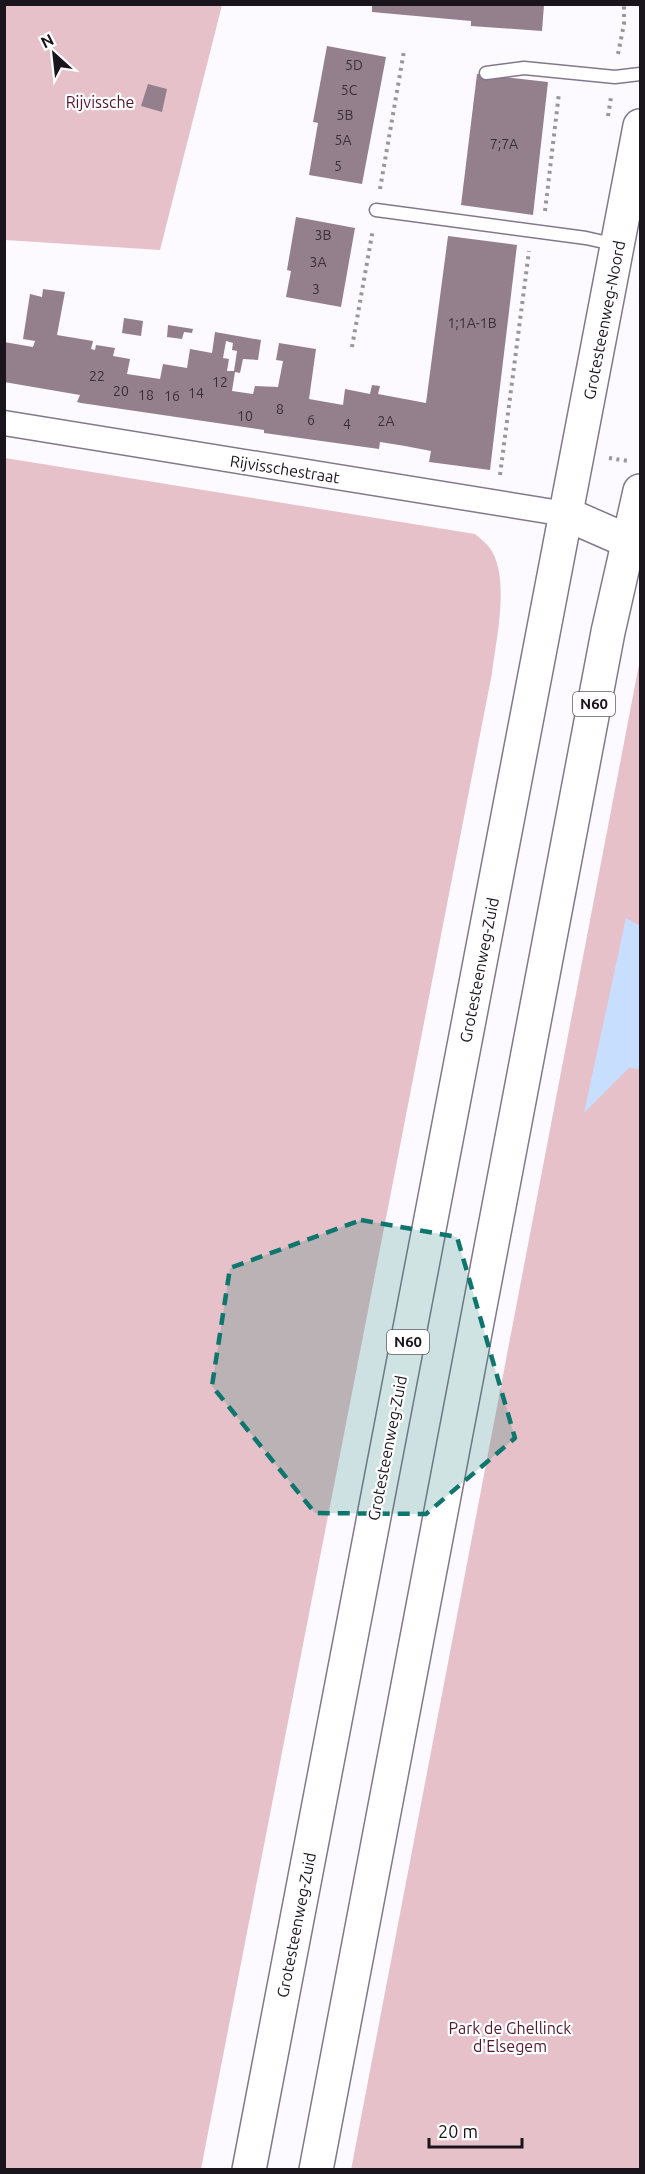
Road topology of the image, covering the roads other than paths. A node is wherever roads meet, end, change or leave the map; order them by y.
1 (486, 73) dead end
2 (640, 74) edge
3 (640, 126) edge
4 (376, 210) dead end
5 (618, 245) junction
6 (4, 423) edge
7 (640, 490) edge
8 (566, 514) junction
9 (635, 543) edge
10 (249, 2169) edge
11 (316, 2169) edge

1 - 2 lane
3 - 5 main road, Grotesteenweg-Noord / N60
4 - 5 lane
5 - 8 main road, Grotesteenweg-Noord / N60
6 - 8 street, Rijvisschestraat
7 - 9 main road, N60
8 - 9 main road
8 - 10 main road, Grotesteenweg-Zuid / N60
9 - 11 main road, N60

